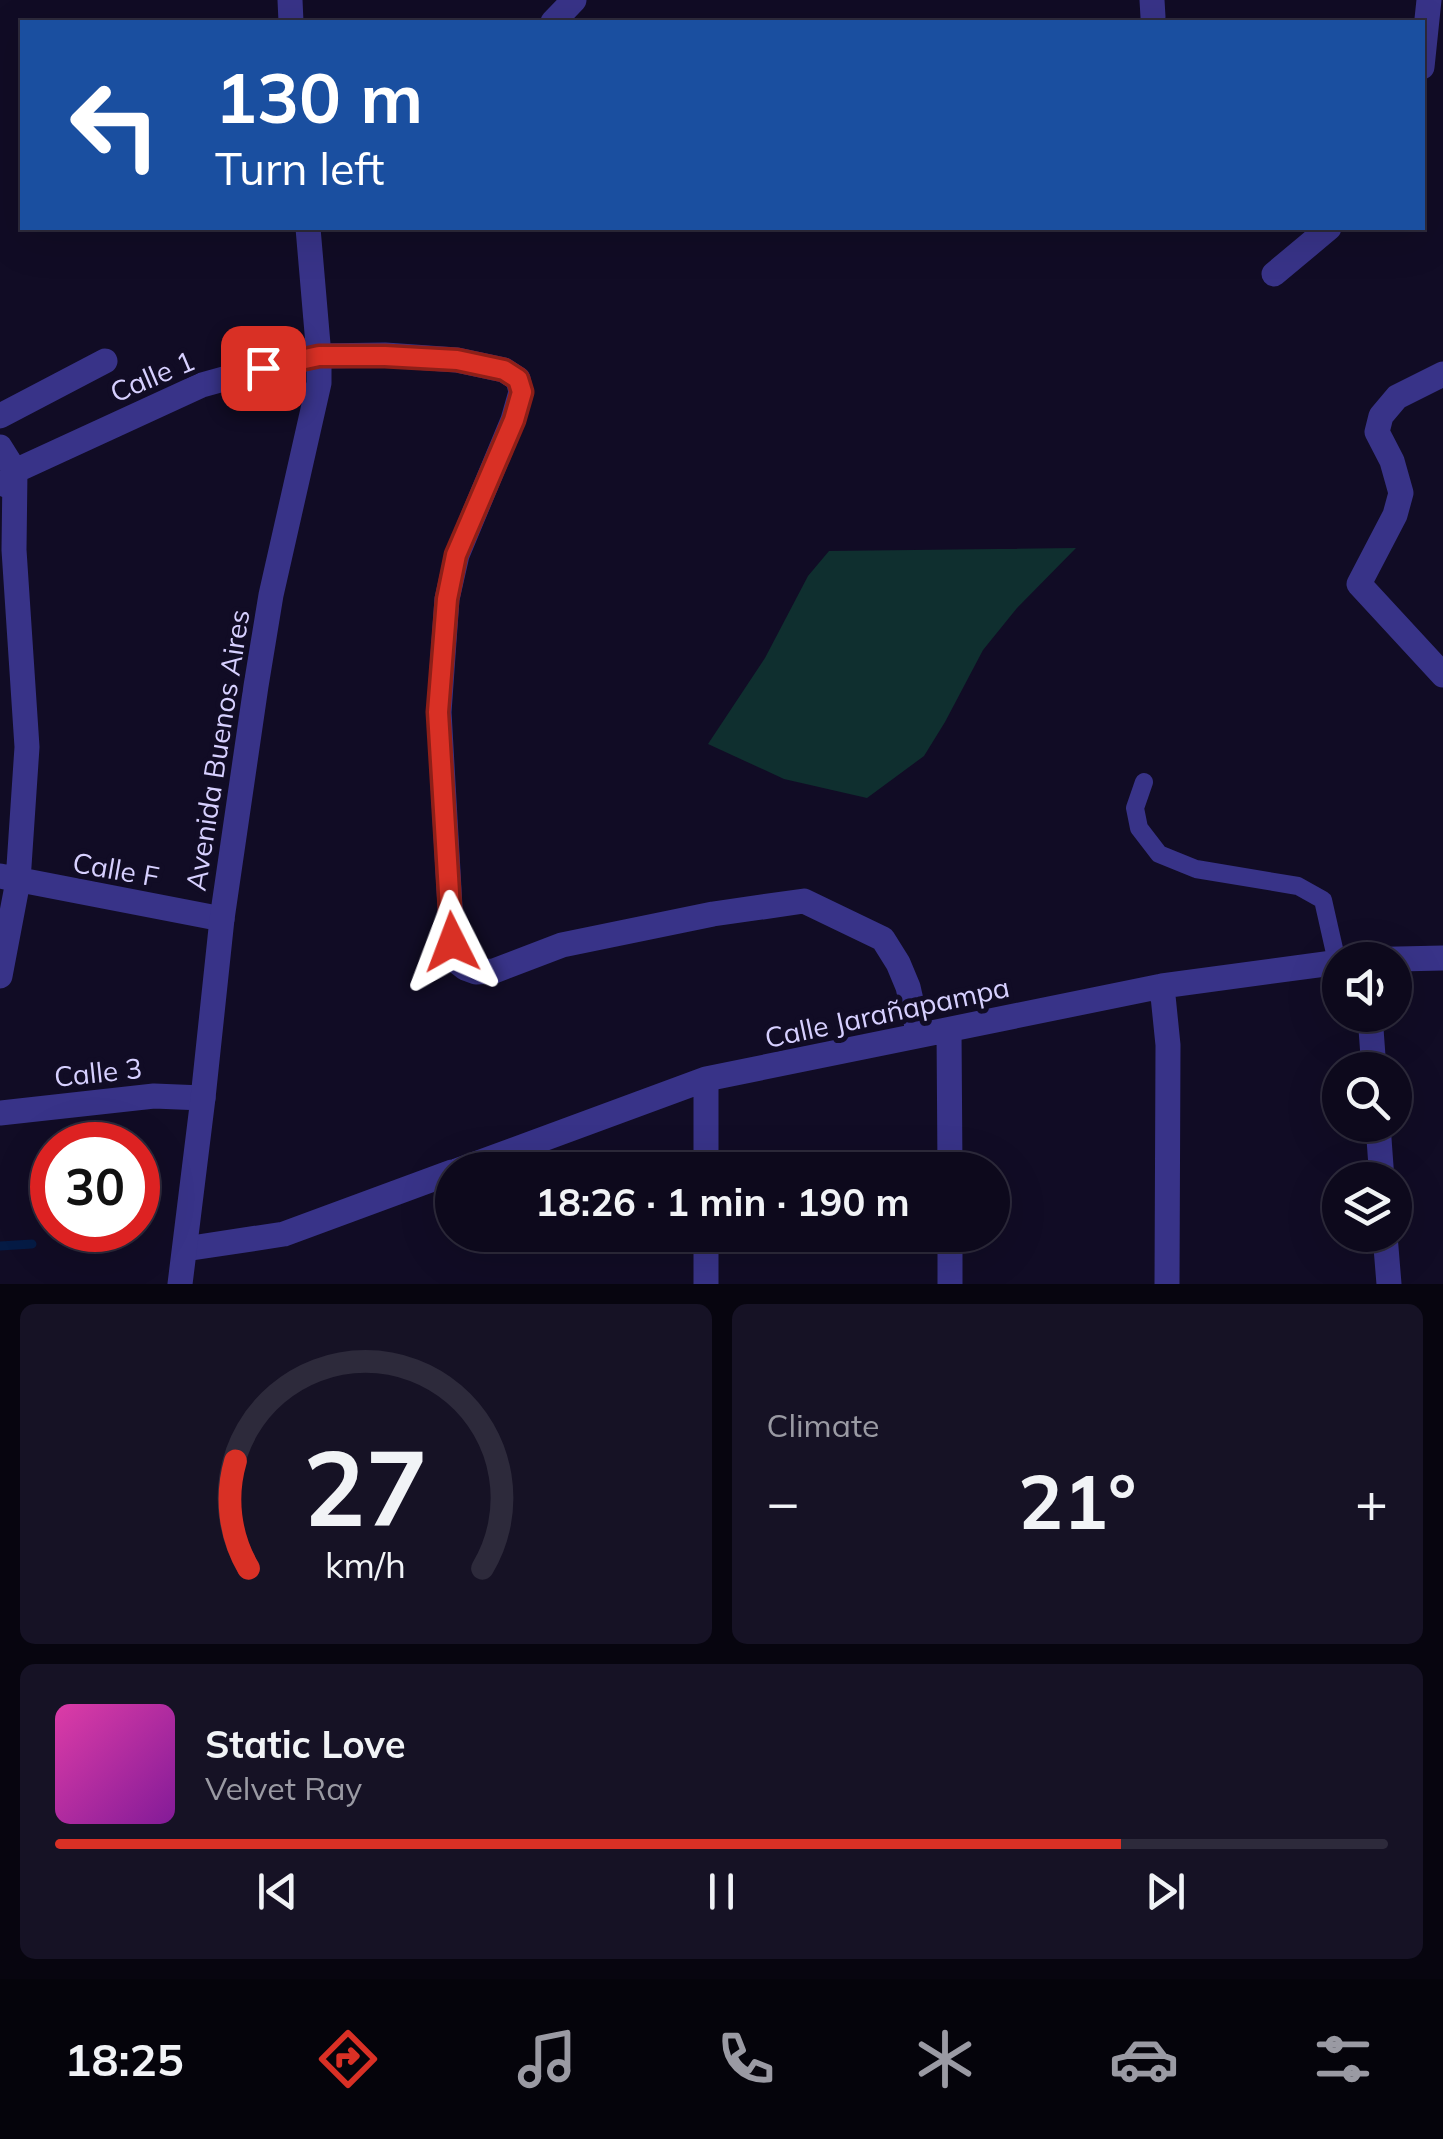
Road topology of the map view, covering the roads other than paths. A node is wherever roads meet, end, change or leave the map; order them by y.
1 (574, 0) edge
2 (1429, 0) edge
3 (555, 20) edge
4 (1425, 39) edge
5 (308, 230) edge
6 (1327, 230) edge
7 (1274, 274) dead end
8 (319, 356) junction
9 (104, 361) dead end
10 (1443, 374) edge
11 (0, 416) edge
12 (0, 447) edge
13 (15, 471) junction
14 (0, 494) edge
15 (1443, 675) edge
16 (1144, 782) dead end
17 (9, 879) edge
18 (222, 919) junction
19 (1344, 942) edge
20 (1443, 958) edge
21 (1412, 959) edge
22 (1322, 964) edge
23 (0, 976) edge
24 (1162, 986) junction
25 (949, 1030) junction
26 (920, 1035) junction
27 (706, 1079) junction
28 (203, 1098) junction
29 (0, 1112) edge
30 (508, 1152) edge
31 (706, 1152) edge
32 (950, 1152) edge
33 (435, 1179) edge
34 (185, 1249) junction
35 (706, 1252) edge
36 (950, 1252) edge
37 (1387, 1252) edge
38 (180, 1284) edge
39 (706, 1284) edge
40 (950, 1284) edge
41 (1167, 1284) edge
42 (1389, 1284) edge

1 - 3 street
2 - 4 street
5 - 8 street, Avenida Buenos Aires
6 - 7 street
8 - 13 street, Calle 1
8 - 18 street, Avenida Buenos Aires
8 - 26 street, Calle 1
9 - 11 street
10 - 15 street
12 - 13 street
13 - 14 street
13 - 17 street
16 - 19 lane
17 - 18 street, Calle F
17 - 23 street
18 - 28 street, Avenida Buenos Aires
20 - 21 street, Calle Jarañapampa
22 - 24 street, Calle Jarañapampa
24 - 25 street, Calle Jarañapampa
24 - 41 street
25 - 26 street, Calle Jarañapampa
25 - 32 street
26 - 27 street, Calle Jarañapampa
27 - 30 street, Calle Jarañapampa
27 - 31 street
28 - 29 street, Calle 3
28 - 34 street, Avenida Buenos Aires
33 - 34 street, Calle Jarañapampa
34 - 38 street, Avenida Buenos Aires
35 - 39 street
36 - 40 street
37 - 42 street

